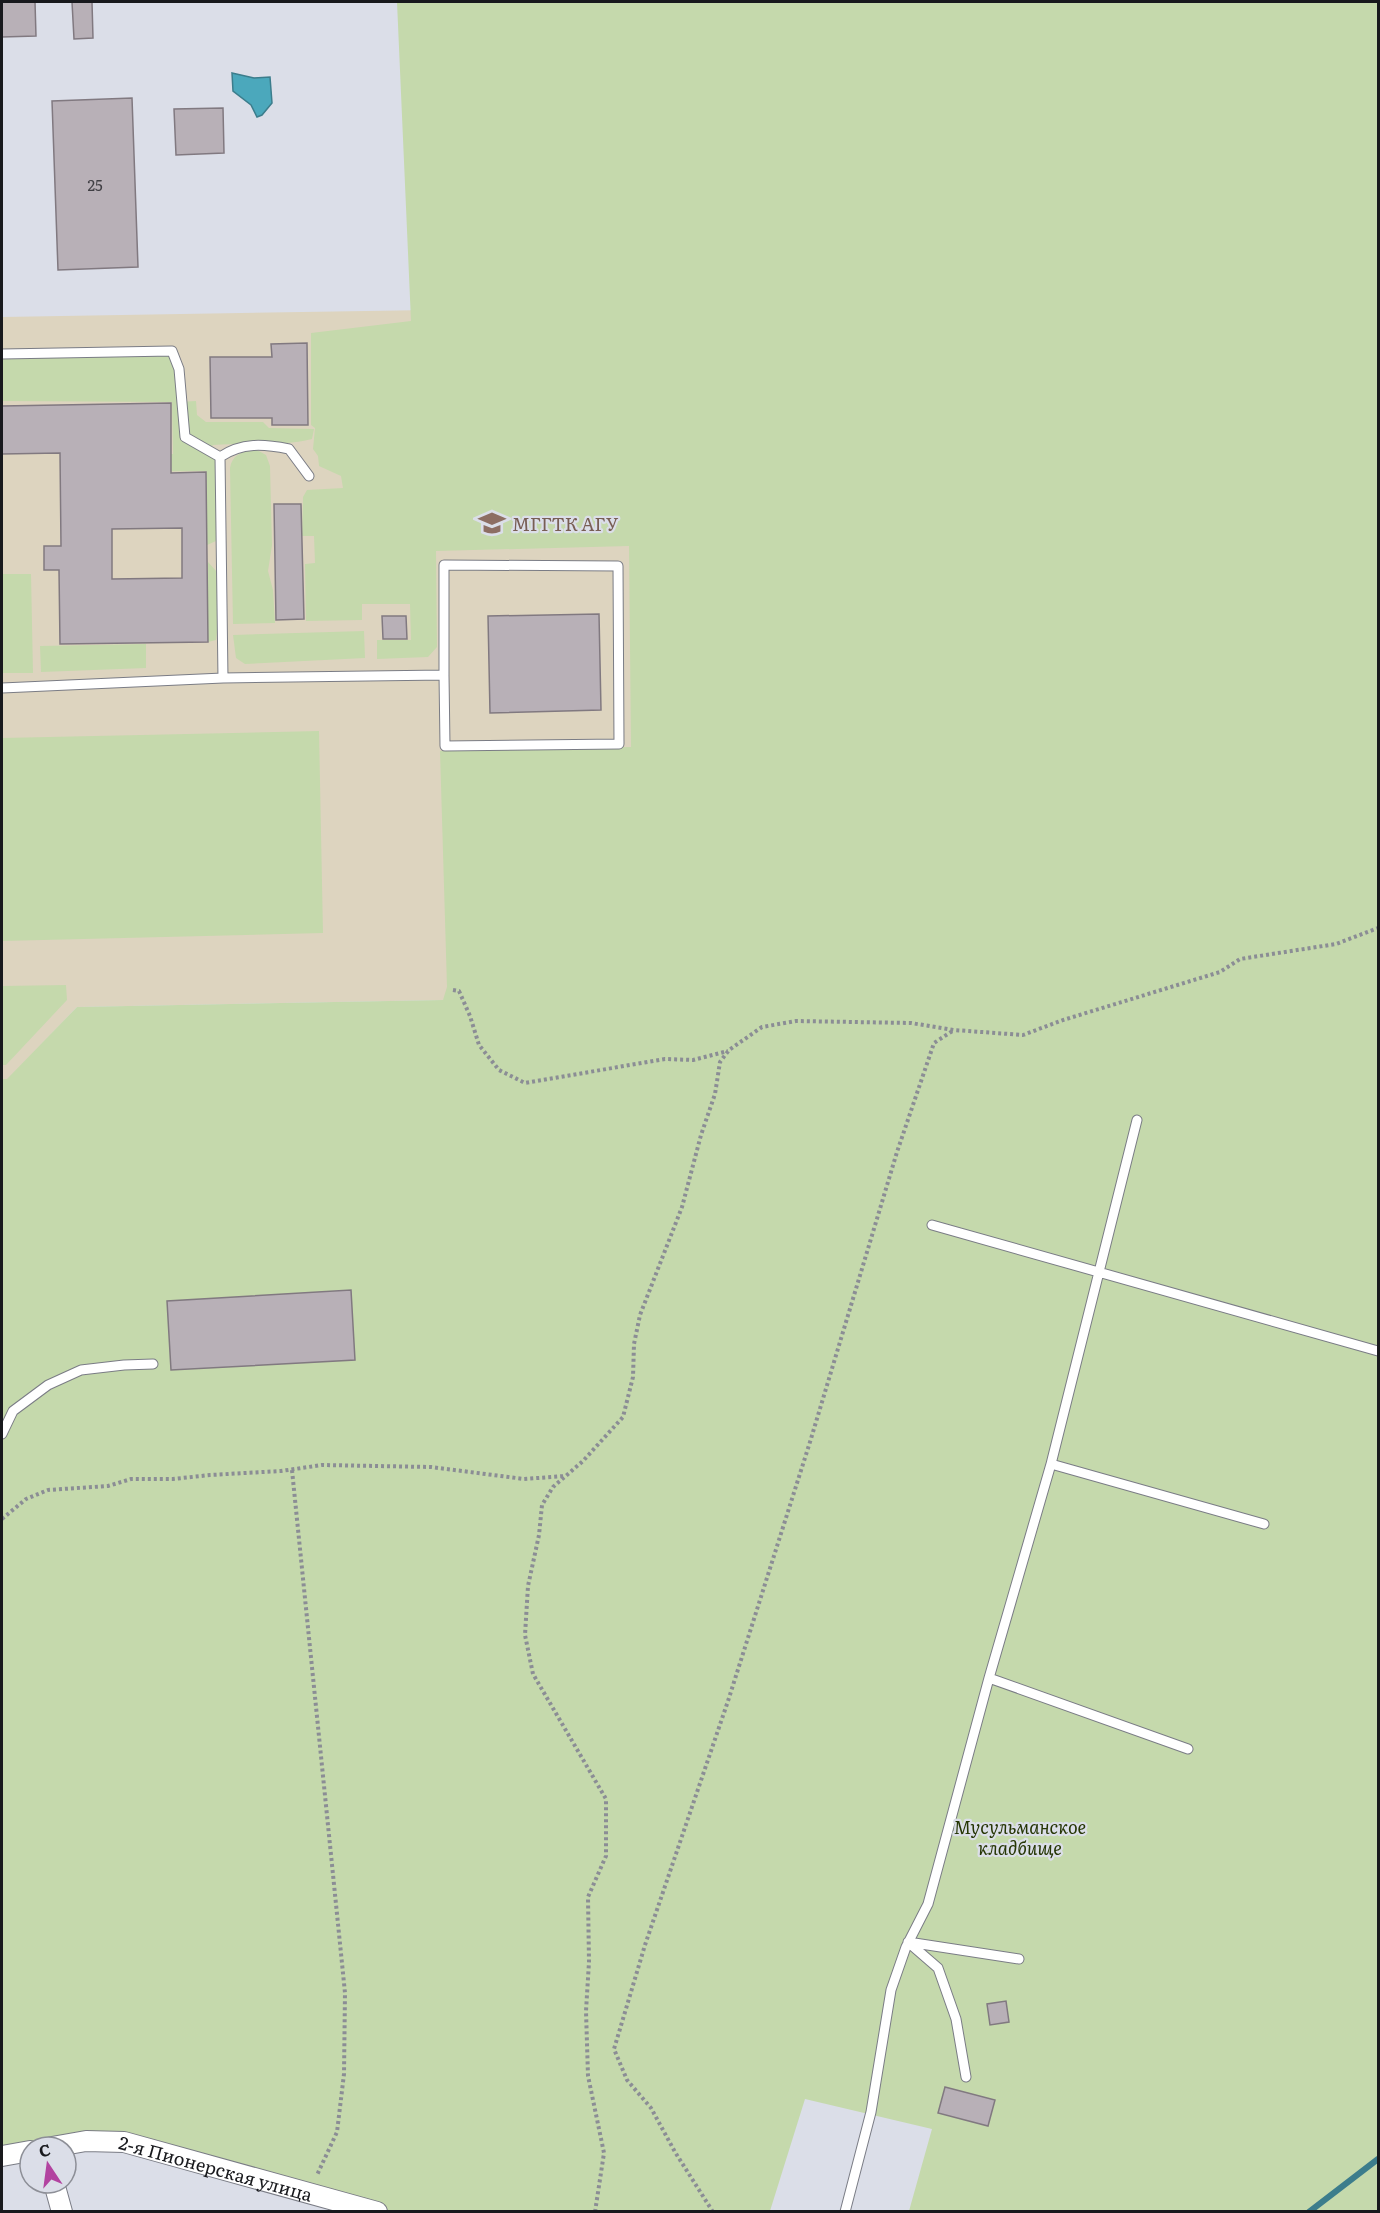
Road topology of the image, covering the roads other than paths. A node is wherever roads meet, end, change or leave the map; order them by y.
1 (2, 354) edge
2 (220, 457) junction
3 (309, 476) dead end
4 (444, 675) junction
5 (223, 678) junction
6 (2, 688) edge
7 (1137, 1120) dead end
8 (932, 1225) dead end
9 (1099, 1272) junction
10 (1378, 1351) edge
11 (153, 1364) dead end
12 (2, 1434) edge
13 (1051, 1464) junction
14 (1263, 1524) dead end
15 (988, 1678) junction
16 (1188, 1749) dead end
17 (909, 1942) junction
18 (1019, 1959) dead end
19 (966, 2077) dead end
20 (78, 2142) edge
21 (18, 2153) edge
22 (2, 2156) edge
23 (57, 2195) edge
24 (62, 2211) edge
25 (377, 2211) edge
26 (845, 2211) edge

1 - 2 lane
2 - 3 lane
2 - 5 lane
4 - 4 lane
4 - 5 lane
5 - 6 lane
7 - 9 lane
8 - 9 lane
9 - 10 lane
9 - 13 lane
11 - 12 lane
13 - 14 lane
13 - 15 lane
15 - 16 lane
15 - 17 lane
17 - 18 lane
17 - 19 lane
17 - 26 lane
20 - 25 street, 2-я Пионерская улица
21 - 22 street
23 - 24 street

